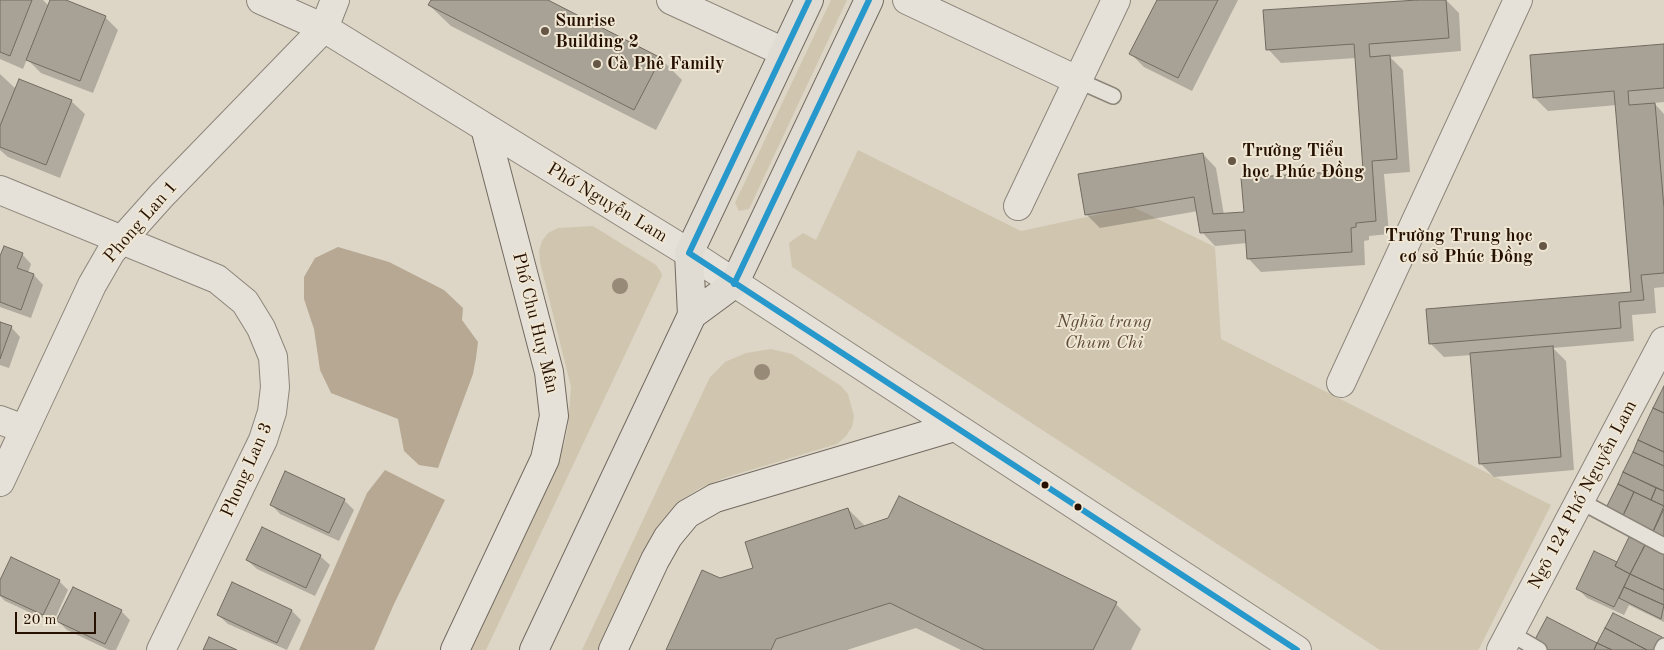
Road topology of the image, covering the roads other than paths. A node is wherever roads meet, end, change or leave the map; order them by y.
1 (261, 0) edge
2 (335, 0) edge
3 (670, 0) edge
4 (809, 0) edge
5 (869, 0) edge
6 (907, 0) edge
7 (1116, 0) edge
8 (1518, 0) edge
9 (324, 28) junction
10 (784, 52) junction
11 (1078, 80) junction
12 (1113, 96) dead end
13 (485, 128) junction
14 (0, 190) edge
15 (1018, 206) dead end
16 (123, 239) junction
17 (689, 253) junction
18 (734, 284) junction
19 (692, 315) junction
20 (1664, 341) edge
21 (1341, 384) dead end
22 (12, 425) edge
23 (954, 427) junction
24 (0, 482) edge
25 (1580, 501) junction
26 (1664, 546) edge
27 (1506, 642) edge
28 (1664, 646) edge
29 (161, 650) edge
30 (455, 650) edge
31 (534, 650) edge
32 (613, 650) edge
33 (1297, 650) edge
34 (1539, 650) edge
35 (1662, 650) edge

1 - 9 street, Phố Nguyễn Lam
2 - 9 street
3 - 10 street
4 - 10 main road
5 - 18 main road
6 - 11 street
7 - 11 street
8 - 21 street
9 - 13 street, Phố Nguyễn Lam
9 - 16 street, Phong Lan 1
10 - 17 main road
11 - 12 lane
11 - 15 street
13 - 17 street, Phố Nguyễn Lam
13 - 30 street, Phố Chu Huy Mân
14 - 16 street, Phong Lan 3
16 - 22 street, Phong Lan 1
16 - 29 street, Phong Lan 3
17 - 18 street, Phố Nguyễn Lam
17 - 19 main road
18 - 19 main road
18 - 23 street, Phố Nguyễn Lam
19 - 31 main road
20 - 25 street, Ngõ 124 Phố Nguyễn Lam
22 - 24 street, Phong Lan 1
23 - 32 street
23 - 33 street, Phố Nguyễn Lam
25 - 26 lane
25 - 27 street, Ngõ 124 Phố Nguyễn Lam
27 - 34 lane
28 - 35 lane

